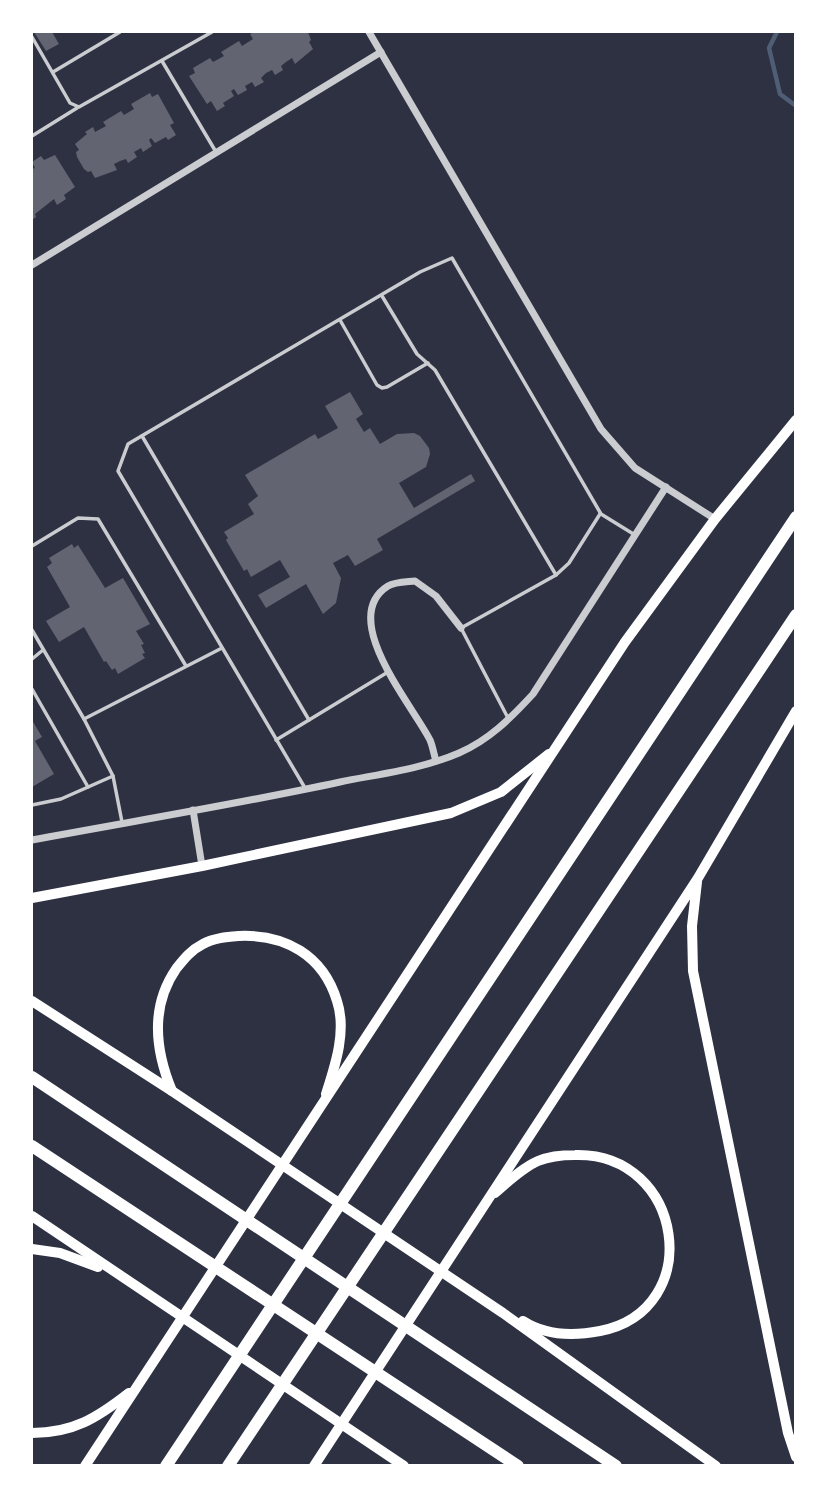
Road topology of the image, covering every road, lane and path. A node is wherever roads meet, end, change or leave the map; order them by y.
1 (120, 32) edge
2 (212, 32) edge
3 (369, 32) edge
4 (32, 37) edge
5 (381, 52) junction
6 (162, 61) junction
7 (52, 72) junction
8 (79, 107) junction
9 (32, 136) edge
10 (216, 152) junction
11 (32, 265) edge
12 (382, 296) junction
13 (340, 320) junction
14 (428, 363) junction
15 (796, 420) edge
16 (142, 436) junction
17 (666, 487) junction
18 (601, 514) junction
19 (796, 517) edge
20 (715, 519) junction
21 (635, 535) junction
22 (32, 546) edge
23 (556, 575) junction
24 (796, 615) edge
25 (461, 628) junction
26 (32, 630) edge
27 (222, 648) junction
28 (43, 650) junction
29 (32, 659) edge
30 (186, 667) junction
31 (389, 671) junction
32 (32, 689) edge
33 (796, 711) edge
34 (84, 719) junction
35 (309, 720) junction
36 (509, 720) junction
37 (276, 740) junction
38 (558, 747) junction
39 (436, 761) junction
40 (113, 776) junction
41 (89, 787) junction
42 (306, 789) junction
43 (32, 805) edge
44 (192, 810) junction
45 (122, 823) junction
46 (32, 840) edge
47 (202, 866) junction
48 (698, 878) junction
49 (32, 898) edge
50 (32, 1001) edge
51 (32, 1077) edge
52 (172, 1091) junction
53 (322, 1107) junction
54 (32, 1146) edge
55 (489, 1199) junction
56 (32, 1216) edge
57 (32, 1250) edge
58 (114, 1273) junction
59 (503, 1313) junction
60 (135, 1389) junction
61 (32, 1433) edge
62 (796, 1457) edge
63 (85, 1465) edge
64 (166, 1465) edge
65 (228, 1465) edge
66 (314, 1465) edge
67 (404, 1465) edge
68 (518, 1465) edge
69 (616, 1465) edge
70 (716, 1465) edge

1 - 7 lane
2 - 6 lane
3 - 5 street
4 - 7 lane
5 - 10 street
5 - 17 street
6 - 8 lane
6 - 10 lane
7 - 8 lane
8 - 9 lane
10 - 11 street
12 - 13 lane
12 - 14 lane
12 - 18 lane
13 - 14 lane
13 - 16 lane
14 - 23 lane
15 - 20 main road
16 - 27 lane
16 - 35 lane
17 - 20 street
17 - 21 street
18 - 21 lane
18 - 23 lane
19 - 64 highway
20 - 38 main road
21 - 36 street
22 - 30 lane
23 - 25 lane
24 - 65 highway
25 - 31 street
25 - 36 lane
26 - 28 lane
27 - 30 lane
27 - 37 lane
28 - 29 lane
28 - 34 lane
30 - 34 lane
31 - 35 lane
31 - 39 street
32 - 41 lane
33 - 48 main road
34 - 40 lane
35 - 37 lane
36 - 39 street
37 - 42 lane
38 - 47 main road
38 - 53 main road
39 - 42 street
40 - 41 lane
40 - 45 lane
41 - 43 lane
42 - 44 street
44 - 45 street
44 - 47 street
45 - 46 street
47 - 49 main road
48 - 55 main road
48 - 62 main road
50 - 52 main road
51 - 69 highway
52 - 53 main road
52 - 59 main road
53 - 60 main road
54 - 68 highway
55 - 59 main road
55 - 66 main road
56 - 58 main road
57 - 58 main road
58 - 67 main road
59 - 70 main road
60 - 61 main road
60 - 63 main road

